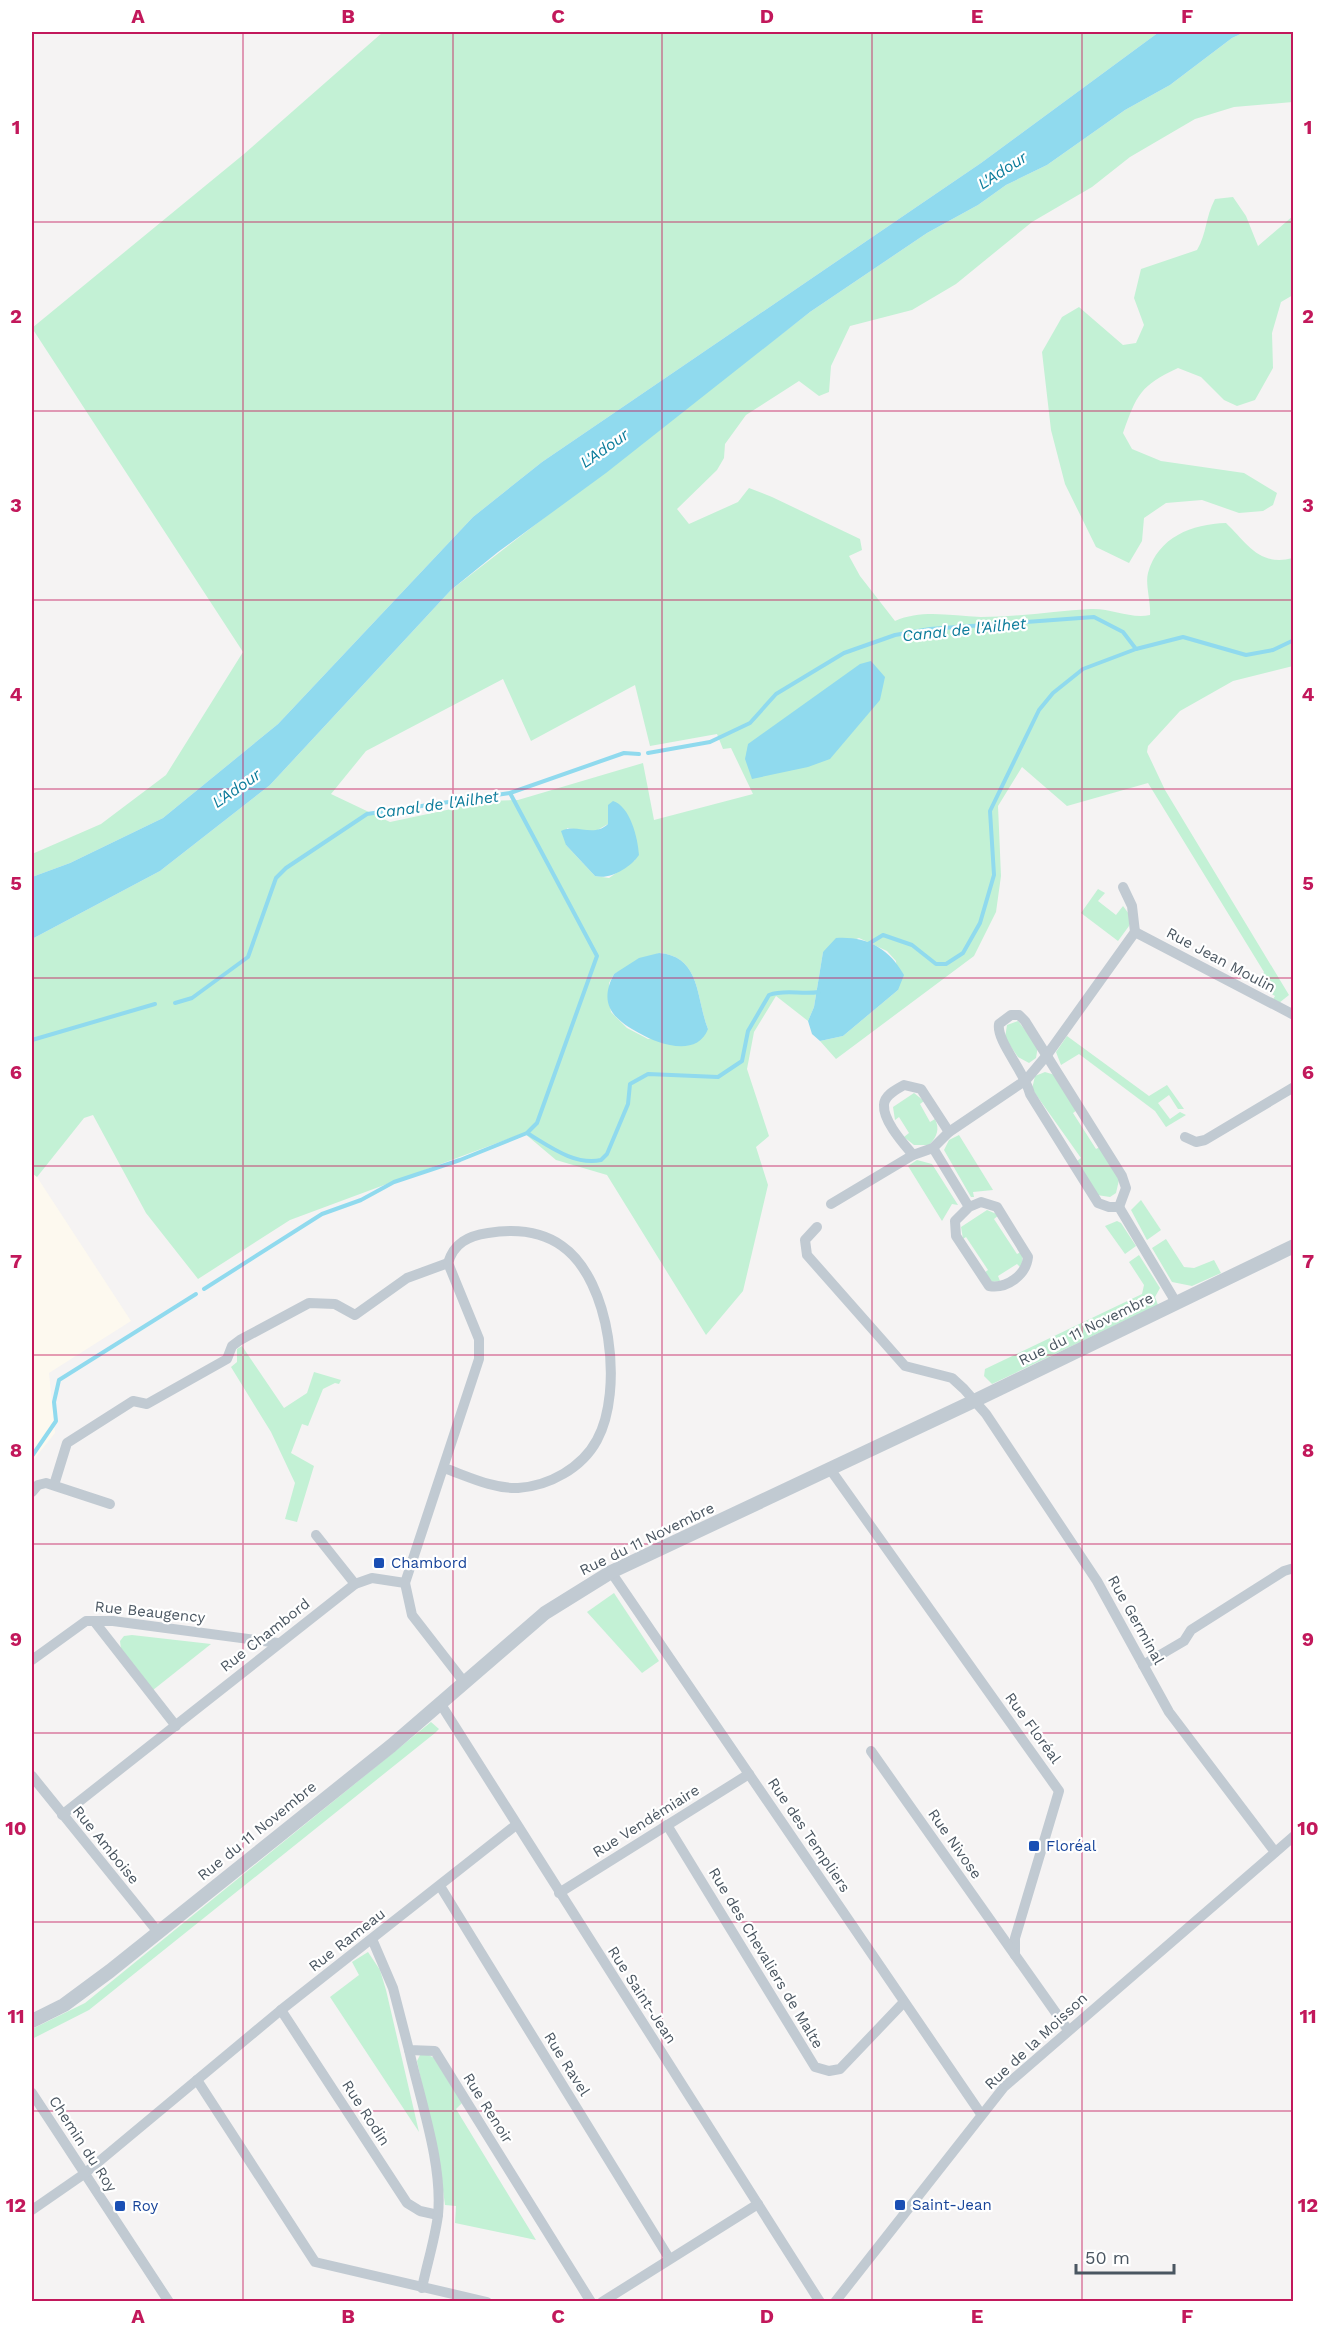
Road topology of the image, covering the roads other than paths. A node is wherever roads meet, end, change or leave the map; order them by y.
1 (1122, 887) dead end
2 (1135, 932) junction
3 (1293, 1015) edge
4 (1047, 1055) junction
5 (1026, 1080) junction
6 (1293, 1086) edge
7 (949, 1132) junction
8 (1185, 1137) dead end
9 (933, 1148) junction
10 (912, 1155) junction
11 (831, 1204) dead end
12 (969, 1207) junction
13 (1119, 1207) junction
14 (817, 1227) dead end
15 (1293, 1246) edge
16 (448, 1263) junction
17 (1177, 1304) junction
18 (974, 1401) junction
19 (444, 1468) junction
20 (830, 1469) junction
21 (54, 1485) junction
22 (32, 1492) edge
23 (110, 1504) dead end
24 (316, 1535) dead end
25 (1293, 1568) edge
26 (611, 1572) junction
27 (405, 1583) junction
28 (355, 1584) junction
29 (94, 1621) junction
30 (278, 1643) junction
31 (32, 1660) edge
32 (1143, 1665) junction
33 (464, 1682) junction
34 (440, 1703) junction
35 (176, 1726) junction
36 (871, 1751) dead end
37 (749, 1774) junction
38 (32, 1776) edge
39 (62, 1815) junction
40 (516, 1825) junction
41 (668, 1825) junction
42 (1293, 1836) edge
43 (1275, 1852) junction
44 (440, 1886) junction
45 (560, 1893) junction
46 (158, 1932) junction
47 (372, 1939) junction
48 (1016, 1955) junction
49 (904, 2002) junction
50 (281, 2010) junction
51 (32, 2021) edge
52 (1068, 2030) junction
53 (409, 2050) junction
54 (197, 2080) junction
55 (32, 2093) edge
56 (981, 2114) junction
57 (84, 2174) junction
58 (758, 2204) junction
59 (32, 2210) edge
60 (438, 2215) junction
61 (669, 2258) junction
62 (422, 2288) junction
63 (169, 2301) edge
64 (487, 2301) edge
65 (591, 2301) edge
66 (602, 2301) edge
67 (820, 2301) edge
68 (835, 2301) edge

1 - 2 street
2 - 3 street, Rue Jean Moulin
2 - 4 street
4 - 5 street
4 - 5 street
4 - 13 street
5 - 7 street
5 - 13 street
6 - 8 street
7 - 9 street
7 - 10 street
9 - 10 street
9 - 12 street
10 - 11 street
12 - 12 street
13 - 17 street
14 - 18 street, Rue Germinal
15 - 17 street, Rue du 11 Novembre
16 - 19 street
16 - 19 street
16 - 21 street
17 - 18 street, Rue du 11 Novembre
18 - 20 street, Rue du 11 Novembre
18 - 32 street, Rue Germinal
19 - 27 street
20 - 26 street, Rue du 11 Novembre
20 - 48 street, Rue Floréal
21 - 22 street
21 - 23 street
24 - 28 street
25 - 32 street
26 - 33 street, Rue du 11 Novembre
26 - 37 street, Rue des Templiers
27 - 28 street, Rue Chambord
27 - 33 street
28 - 30 street, Rue Chambord
29 - 30 street, Rue Beaugency
29 - 31 street, Rue Beaugency
29 - 35 street
30 - 35 street, Rue Chambord
32 - 43 street, Rue Germinal
33 - 34 street, Rue du 11 Novembre
34 - 40 street, Rue Saint-Jean
34 - 46 street, Rue du 11 Novembre
35 - 39 street, Rue Chambord
36 - 48 street, Rue Nivose
37 - 41 street, Rue Vendémiaire
37 - 49 street, Rue des Templiers
38 - 39 street, Rue Amboise
39 - 46 street, Rue Amboise
40 - 44 street, Rue Rameau
40 - 45 street, Rue Saint-Jean
41 - 45 street, Rue Vendémiaire
41 - 49 street, Rue des Chevaliers de Malte
42 - 43 street, Rue de la Moisson
43 - 52 street, Rue de la Moisson
44 - 47 street, Rue Rameau
44 - 61 street, Rue Ravel
45 - 58 street, Rue Saint-Jean
46 - 51 street, Rue du 11 Novembre
47 - 50 street, Rue Rameau
47 - 53 street
48 - 52 street
49 - 56 street, Rue des Templiers
50 - 54 street, Rue Rameau
50 - 60 street, Rue Rodin
52 - 56 street, Rue de la Moisson
53 - 60 street
53 - 65 street, Rue Renoir
54 - 57 street, Rue Rameau
54 - 62 street
55 - 57 street, Chemin du Roy
56 - 68 street, Rue de la Moisson
57 - 59 street, Rue Rameau
57 - 63 street, Chemin du Roy
58 - 61 street
58 - 67 street, Rue Saint-Jean
60 - 62 street
61 - 66 street
62 - 64 street

